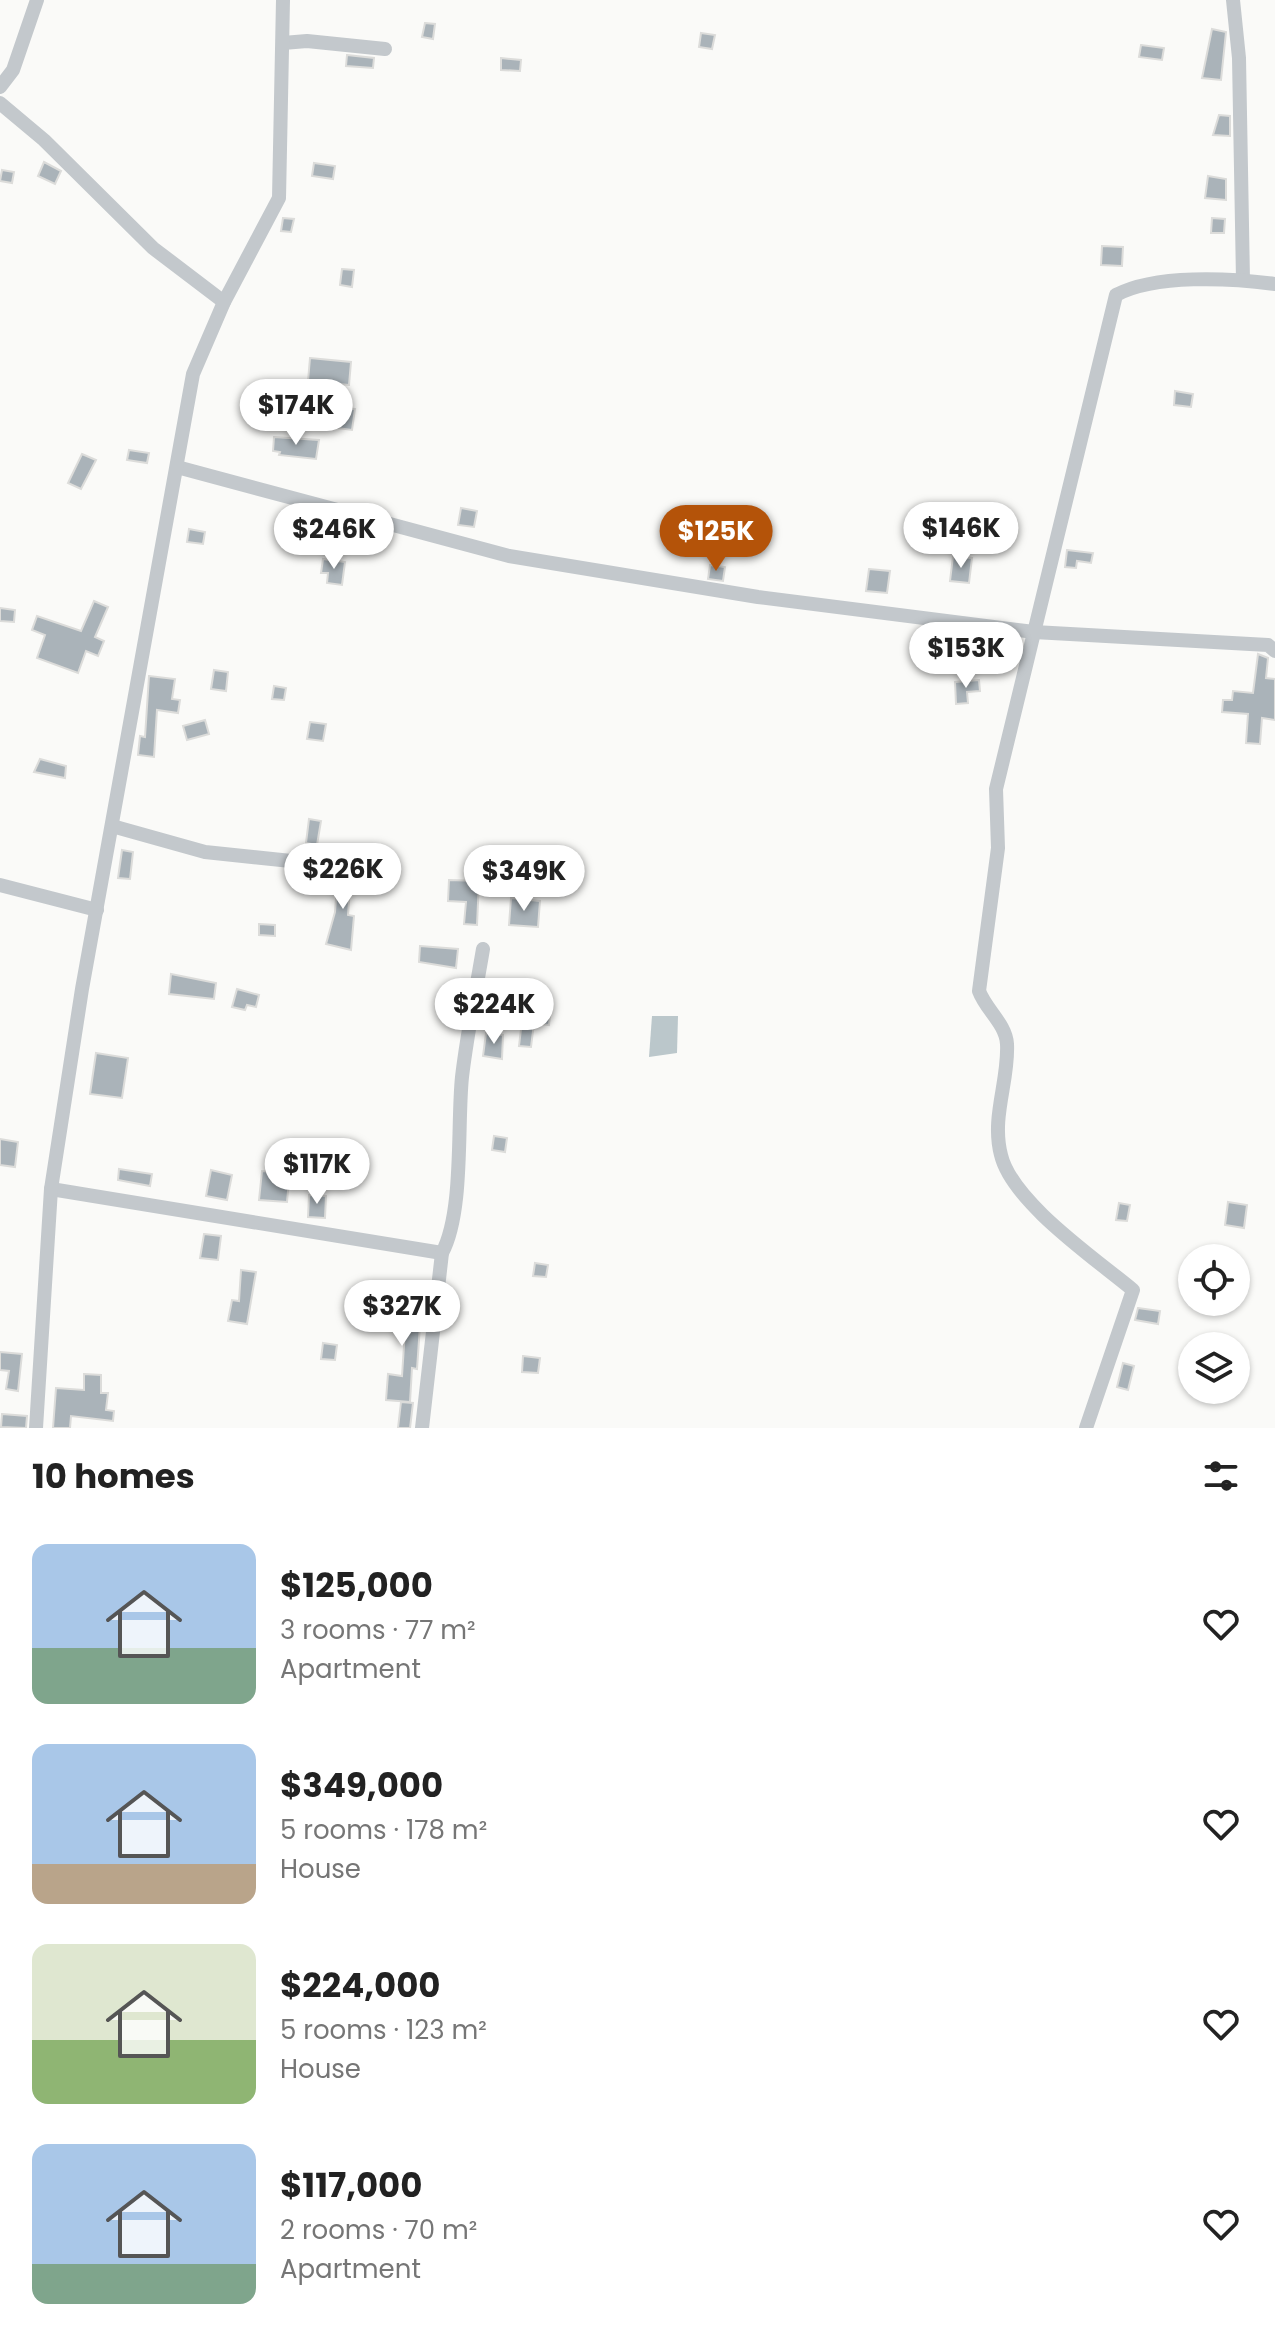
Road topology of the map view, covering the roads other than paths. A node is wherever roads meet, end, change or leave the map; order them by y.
1 (37, 0) edge
2 (283, 0) edge
3 (1233, 0) edge
4 (283, 43) junction
5 (385, 49) dead end
6 (0, 87) edge
7 (0, 103) edge
8 (1243, 280) junction
9 (1275, 284) edge
10 (224, 302) junction
11 (177, 467) junction
12 (1034, 632) junction
13 (1275, 651) edge
14 (112, 826) junction
15 (310, 863) dead end
16 (0, 885) edge
17 (97, 910) junction
18 (483, 949) dead end
19 (51, 1189) junction
20 (442, 1253) junction
21 (36, 1428) edge
22 (422, 1428) edge
23 (1086, 1428) edge

1 - 6 street
2 - 4 street
3 - 8 street
4 - 5 street
4 - 10 street
7 - 10 street
8 - 9 street
8 - 12 street
10 - 11 street
11 - 12 street
11 - 14 street
12 - 13 street
12 - 23 street
14 - 15 street
14 - 17 street
16 - 17 street
17 - 19 street
18 - 20 street
19 - 20 street
19 - 21 street
20 - 22 street

